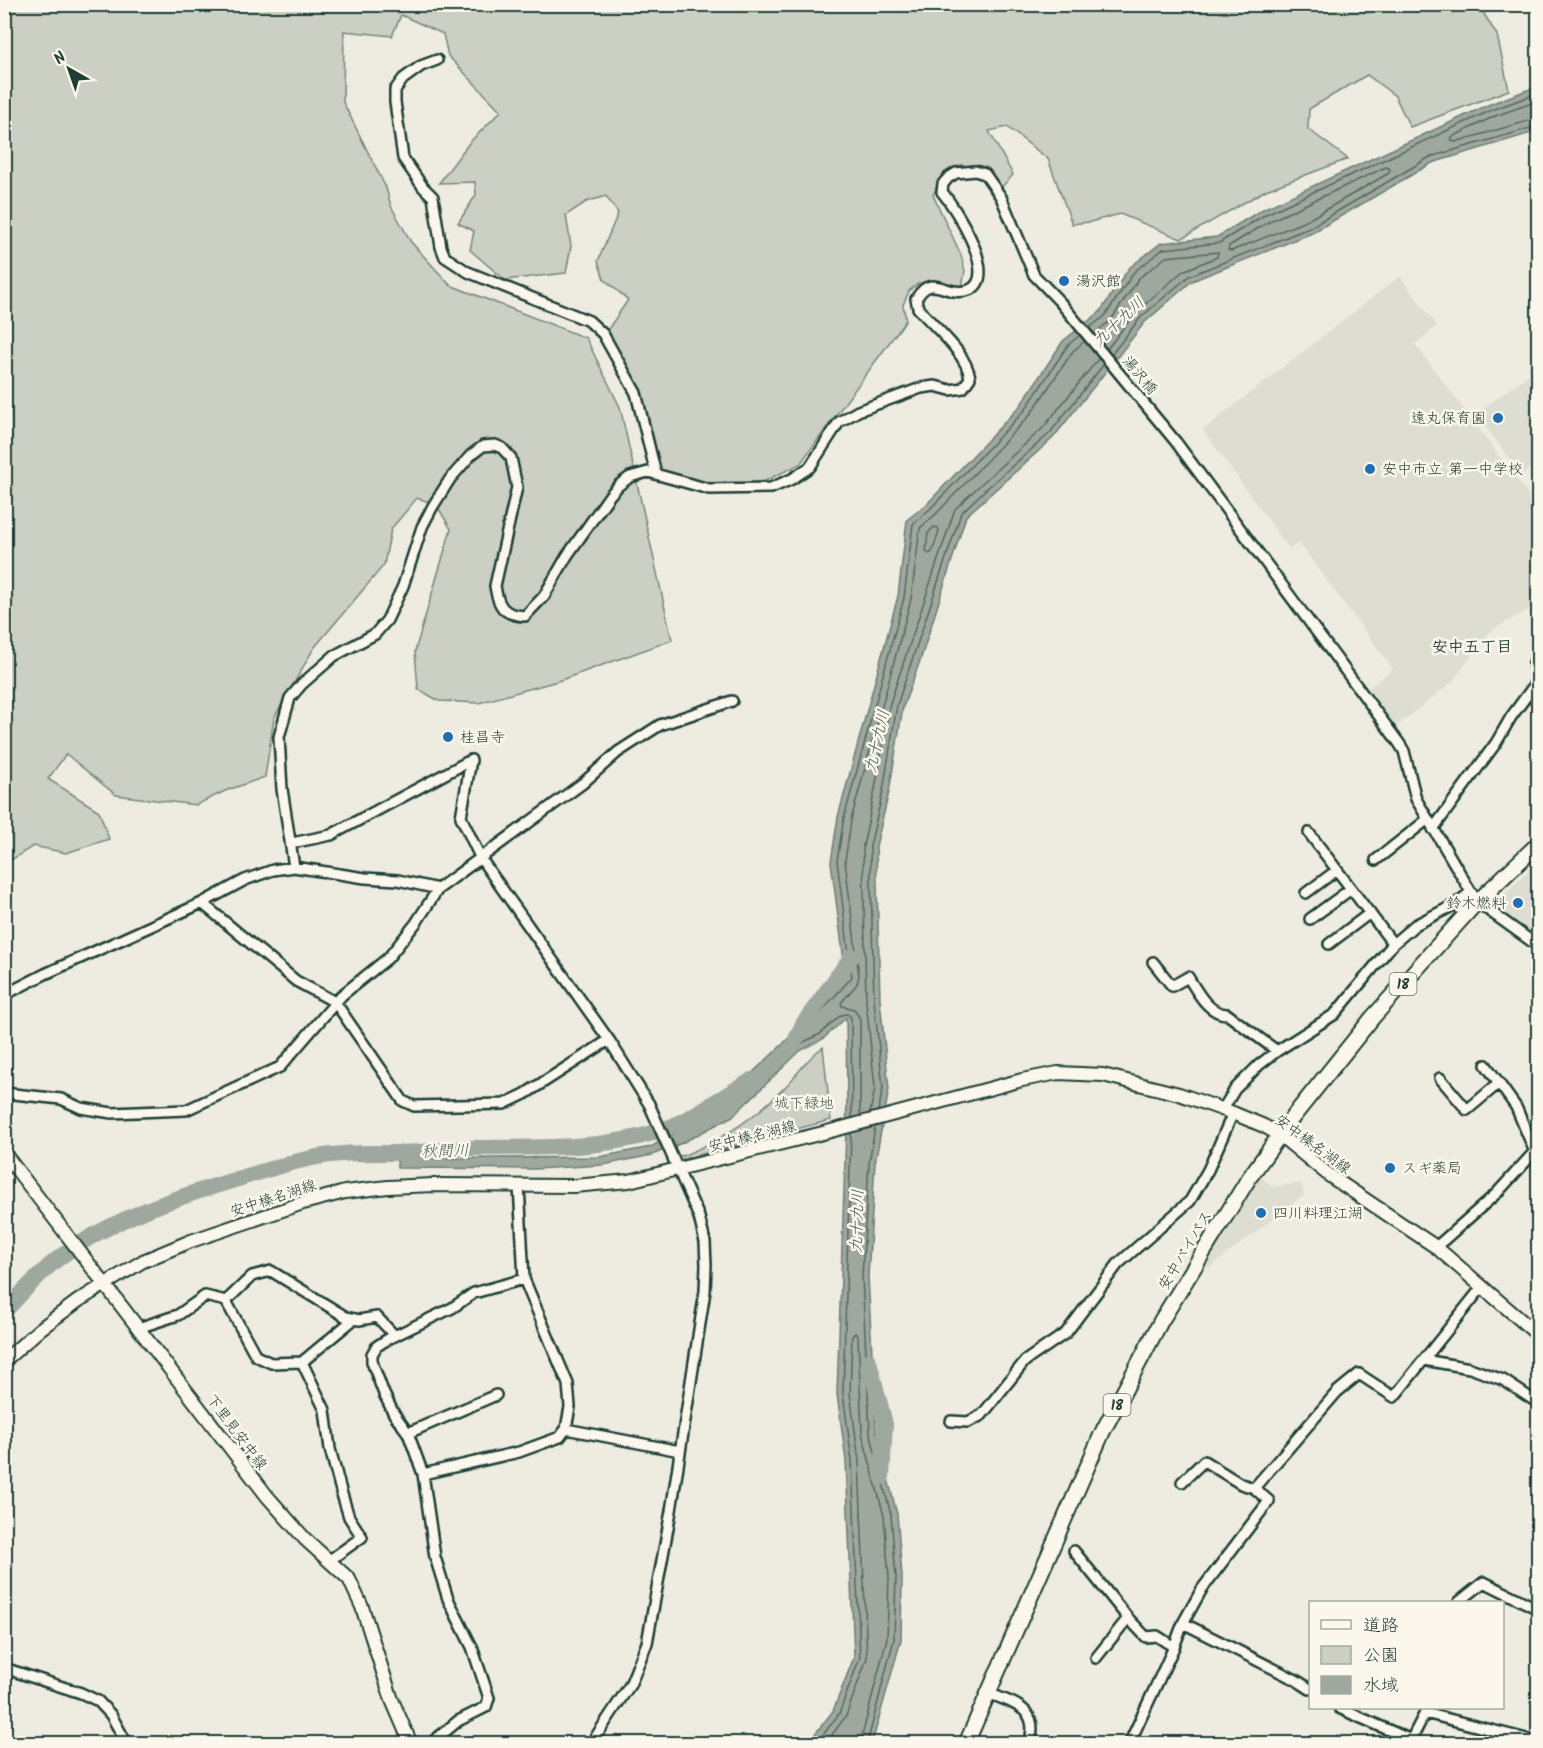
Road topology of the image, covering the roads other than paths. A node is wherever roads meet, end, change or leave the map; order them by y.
1 (437, 60) dead end
2 (656, 474) junction
3 (1539, 651) edge
4 (732, 701) dead end
5 (1428, 819) junction
6 (1433, 829) junction
7 (1309, 832) dead end
8 (292, 843) junction
9 (1539, 844) edge
10 (481, 859) junction
11 (1376, 860) dead end
12 (294, 867) junction
13 (1337, 870) junction
14 (438, 889) junction
15 (1351, 889) junction
16 (1306, 893) dead end
17 (1474, 897) junction
18 (202, 903) junction
19 (1370, 913) junction
20 (1310, 919) dead end
21 (1329, 944) dead end
22 (1393, 944) junction
23 (1539, 946) edge
24 (1153, 962) dead end
25 (4, 995) edge
26 (335, 1002) junction
27 (609, 1040) junction
28 (1277, 1051) junction
29 (1486, 1065) dead end
30 (1440, 1078) dead end
31 (1499, 1083) junction
32 (4, 1093) edge
33 (1228, 1111) junction
34 (1280, 1135) junction
35 (1537, 1150) edge
36 (4, 1153) edge
37 (680, 1170) junction
38 (519, 1185) junction
39 (1436, 1247) junction
40 (524, 1279) junction
41 (105, 1285) junction
42 (1482, 1287) junction
43 (226, 1301) junction
44 (354, 1319) junction
45 (138, 1328) junction
46 (1539, 1335) edge
47 (395, 1336) junction
48 (4, 1360) edge
49 (1424, 1360) junction
50 (302, 1362) junction
51 (496, 1395) dead end
52 (1539, 1403) edge
53 (951, 1421) dead end
54 (566, 1429) junction
55 (408, 1433) junction
56 (680, 1451) junction
57 (423, 1474) junction
58 (1182, 1482) dead end
59 (1254, 1488) junction
60 (1074, 1551) dead end
61 (330, 1560) junction
62 (1460, 1601) edge
63 (1539, 1609) edge
64 (1128, 1618) junction
65 (1183, 1623) junction
66 (1174, 1647) junction
67 (1096, 1658) dead end
68 (4, 1668) edge
69 (1309, 1688) edge
70 (988, 1693) junction
71 (1343, 1709) edge
72 (1426, 1710) edge
73 (1410, 1742) edge
74 (1539, 1742) edge
75 (127, 1743) edge
76 (411, 1743) edge
77 (430, 1743) edge
78 (591, 1743) edge
79 (966, 1743) edge
80 (1029, 1743) edge
81 (1129, 1743) edge

1 - 2 street
2 - 5 street, 湯沢橋
2 - 8 street
3 - 6 street
4 - 10 street
5 - 6 street, 湯沢橋
5 - 11 street
6 - 17 street, 湯沢橋
7 - 13 street
8 - 10 street
8 - 12 street
9 - 17 highway, 安中バイパス / 18
10 - 14 street
10 - 27 street
12 - 14 street
12 - 18 street
13 - 15 street
13 - 16 street
14 - 26 street
15 - 19 street
15 - 20 street
17 - 22 street
17 - 23 street
17 - 34 highway, 安中バイパス / 18
18 - 25 street
18 - 26 street
19 - 21 street
19 - 22 street
22 - 28 street
24 - 28 street
26 - 27 street
26 - 32 street
27 - 37 street
28 - 33 street
29 - 31 street
30 - 31 street
31 - 35 street
33 - 34 main road, 安中榛名湖線
33 - 37 main road, 安中榛名湖線
33 - 53 street
34 - 39 main road, 安中榛名湖線
34 - 70 highway, 安中バイパス / 18
35 - 39 street
36 - 41 main road, 下里見安中線
37 - 38 main road, 安中榛名湖線
37 - 56 street
38 - 40 street
38 - 41 main road, 安中榛名湖線
39 - 42 main road, 安中榛名湖線
40 - 47 street
40 - 54 street
41 - 45 main road, 下里見安中線
41 - 48 main road, 安中榛名湖線
42 - 46 main road, 安中榛名湖線
42 - 49 street
43 - 44 street
43 - 45 street
43 - 50 street
44 - 47 street
44 - 50 street
45 - 61 main road, 下里見安中線
47 - 55 street
49 - 52 street
49 - 59 street
50 - 61 street
51 - 55 street
54 - 56 street
54 - 57 street
55 - 57 street
56 - 78 street
57 - 77 street
58 - 59 street
59 - 65 street
60 - 64 street
61 - 76 main road, 下里見安中線
62 - 63 street
64 - 66 street
64 - 67 street
65 - 66 street
65 - 69 street
66 - 81 street
68 - 75 street
70 - 79 highway, 安中バイパス / 18
70 - 80 street
71 - 73 street
72 - 73 street
72 - 74 street

